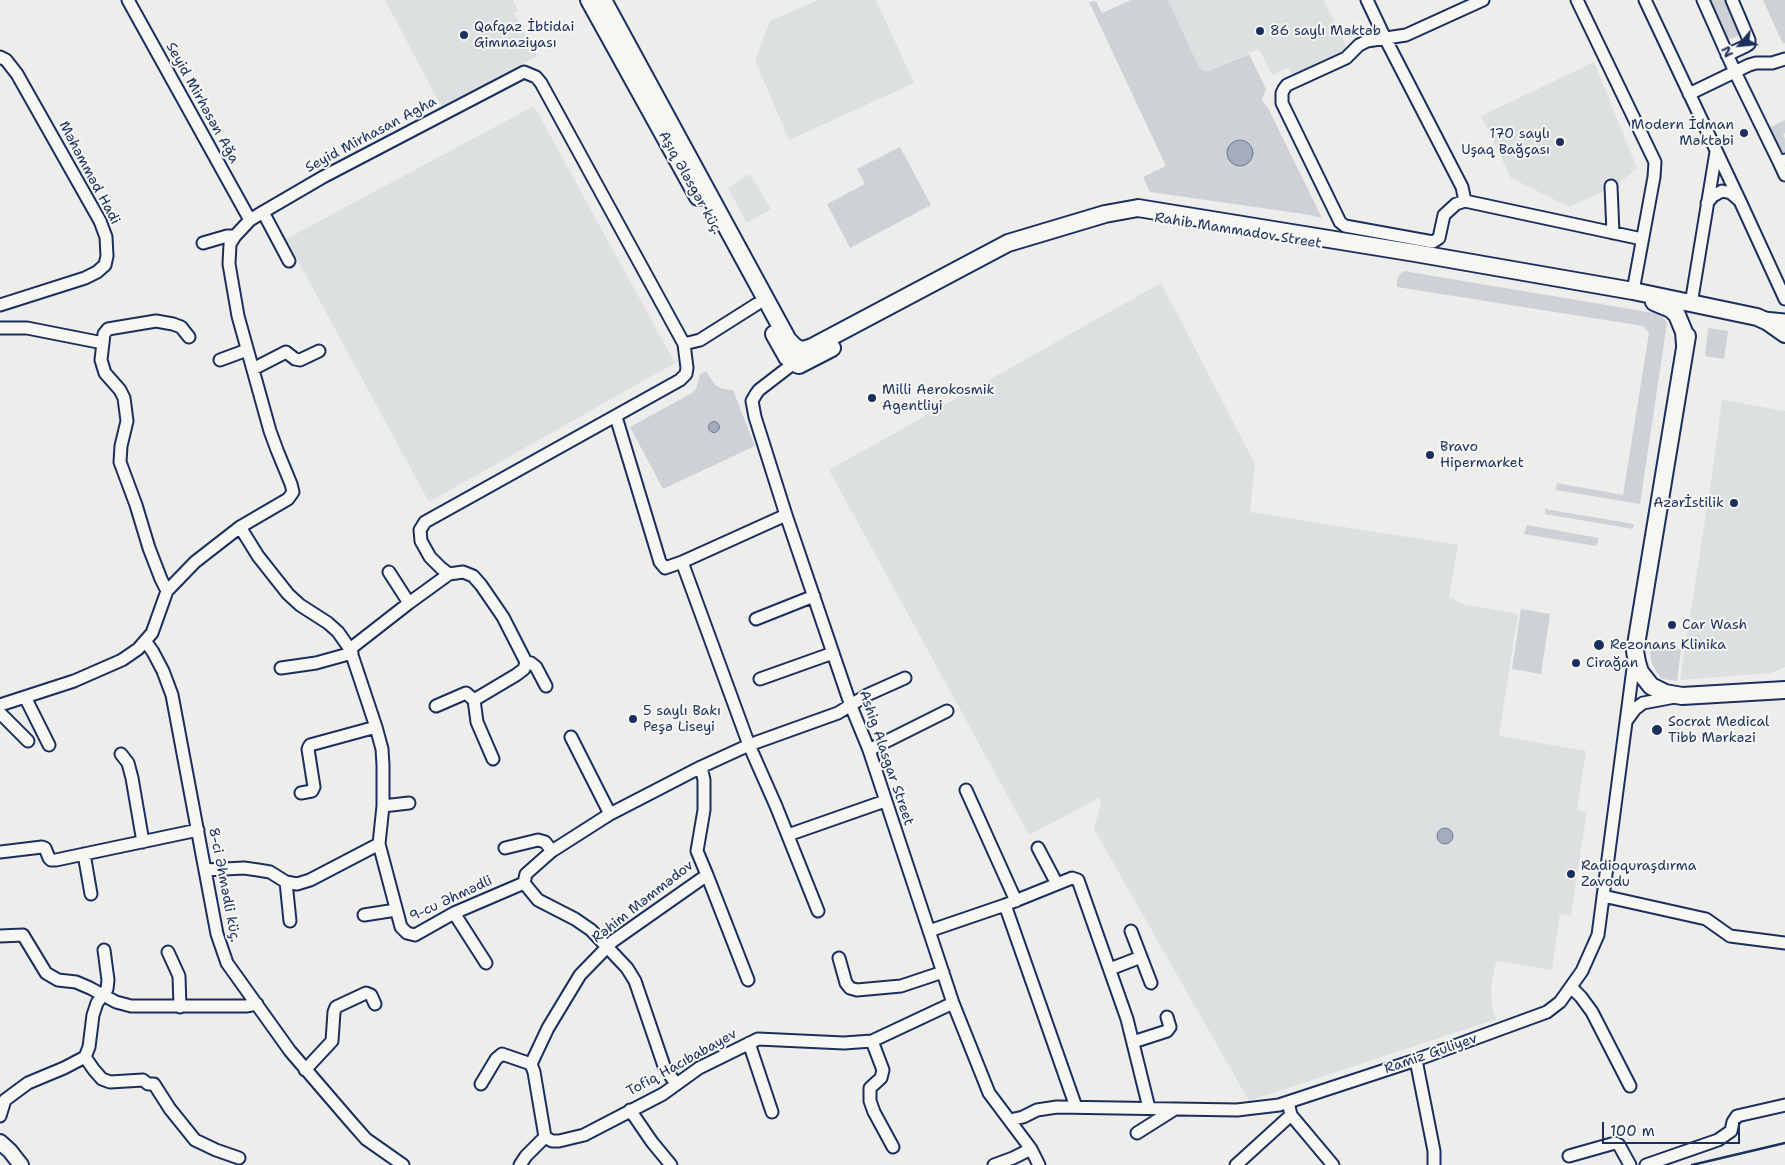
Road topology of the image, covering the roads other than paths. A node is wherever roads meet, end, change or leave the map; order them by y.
1 (128, 0) edge
2 (589, 0) edge
3 (603, 0) edge
4 (1367, 0) edge
5 (1483, 0) edge
6 (1577, 0) edge
7 (1645, 0) edge
8 (1703, 0) edge
9 (1732, 0) edge
10 (1385, 38) junction
11 (1728, 55) junction
12 (0, 57) edge
13 (1785, 59) edge
14 (1735, 72) junction
15 (1689, 94) junction
16 (1716, 152) junction
17 (1782, 161) edge
18 (1785, 175) edge
19 (1611, 186) dead end
20 (1465, 201) junction
21 (1740, 201) junction
22 (1707, 203) junction
23 (263, 212) junction
24 (1138, 212) junction
25 (250, 220) junction
26 (1613, 233) junction
27 (235, 236) junction
28 (1642, 239) junction
29 (203, 243) dead end
30 (1415, 246) junction
31 (289, 262) dead end
32 (1633, 291) junction
33 (1785, 299) edge
34 (762, 302) junction
35 (1691, 304) junction
36 (0, 305) edge
37 (1757, 317) junction
38 (1785, 320) edge
39 (0, 328) edge
40 (1785, 334) edge
41 (189, 337) dead end
42 (103, 343) junction
43 (684, 344) junction
44 (1685, 345) junction
45 (247, 350) junction
46 (319, 351) dead end
47 (796, 353) junction
48 (220, 360) dead end
49 (252, 369) junction
50 (616, 417) junction
51 (786, 514) junction
52 (240, 527) junction
53 (682, 562) junction
54 (389, 572) dead end
55 (449, 574) junction
56 (168, 591) junction
57 (814, 596) junction
58 (409, 603) junction
59 (756, 619) dead end
60 (146, 642) junction
61 (351, 651) junction
62 (1636, 651) junction
63 (833, 653) junction
64 (526, 662) junction
65 (281, 668) dead end
66 (905, 678) dead end
67 (760, 679) dead end
68 (546, 686) dead end
69 (1785, 690) edge
70 (1682, 696) junction
71 (25, 697) junction
72 (474, 700) junction
73 (0, 705) edge
74 (436, 706) dead end
75 (851, 706) junction
76 (946, 710) dead end
77 (0, 713) edge
78 (1626, 721) junction
79 (376, 727) junction
80 (571, 737) dead end
81 (28, 742) dead end
82 (49, 745) dead end
83 (749, 745) junction
84 (869, 750) junction
85 (121, 754) dead end
86 (493, 759) dead end
87 (701, 767) junction
88 (966, 790) dead end
89 (301, 793) dead end
90 (886, 801) junction
91 (409, 803) dead end
92 (383, 806) junction
93 (610, 814) junction
94 (198, 830) junction
95 (788, 835) junction
96 (143, 842) junction
97 (379, 844) junction
98 (505, 848) dead end
99 (1038, 848) dead end
100 (552, 851) junction
101 (0, 852) edge
102 (84, 854) junction
103 (205, 870) junction
104 (707, 875) junction
105 (286, 882) junction
106 (524, 883) junction
107 (1057, 884) junction
108 (91, 894) dead end
109 (1603, 896) junction
110 (1016, 901) junction
111 (1005, 905) junction
112 (396, 910) junction
113 (818, 911) dead end
114 (454, 913) junction
115 (364, 915) dead end
116 (290, 921) dead end
117 (929, 931) junction
118 (1131, 931) dead end
119 (0, 936) edge
120 (1785, 943) edge
121 (607, 946) junction
122 (104, 950) dead end
123 (168, 952) dead end
124 (1141, 957) junction
125 (839, 958) dead end
126 (486, 963) dead end
127 (1110, 969) junction
128 (942, 972) junction
129 (748, 980) dead end
130 (1151, 983) dead end
131 (1571, 987) junction
132 (103, 995) junction
133 (953, 1002) junction
134 (257, 1004) junction
135 (375, 1004) dead end
136 (180, 1007) junction
137 (1167, 1017) dead end
138 (872, 1041) junction
139 (1133, 1042) junction
140 (750, 1043) junction
141 (85, 1057) junction
142 (1416, 1060) junction
143 (531, 1064) junction
144 (305, 1070) junction
145 (481, 1084) dead end
146 (676, 1084) junction
147 (1630, 1086) dead end
148 (1288, 1102) junction
149 (1785, 1105) edge
150 (1076, 1107) junction
151 (1149, 1108) junction
152 (1175, 1109) junction
153 (630, 1110) junction
154 (772, 1112) dead end
155 (1291, 1115) junction
156 (0, 1116) edge
157 (1010, 1120) junction
158 (1137, 1133) dead end
159 (545, 1137) junction
160 (0, 1142) edge
161 (893, 1147) dead end
162 (1031, 1148) junction
163 (1569, 1156) dead end
164 (240, 1158) dead end
165 (1326, 1162) edge
166 (21, 1165) edge
167 (403, 1165) edge
168 (520, 1165) edge
169 (671, 1165) edge
170 (994, 1165) edge
171 (1039, 1165) edge
172 (1236, 1165) edge
173 (1434, 1165) edge
174 (1630, 1165) edge
175 (1646, 1165) edge

1 - 25 street, Seyid Mirhəsən Ağa
2 - 34 main road, Aşıq Ələsgər küç.
3 - 34 main road, Aşıq Ələsgər küç.
4 - 10 street
5 - 10 street
6 - 28 street
7 - 15 street
8 - 11 street
9 - 11 street
10 - 20 street
10 - 30 street
11 - 14 street
12 - 36 street, Məhəmməd Hadi
13 - 14 street
14 - 15 street
14 - 17 street
15 - 16 street
16 - 21 street
16 - 22 street
17 - 18 street
19 - 26 street
20 - 26 street
20 - 30 street
21 - 22 street
21 - 33 street
22 - 35 street
23 - 25 street, Seyid Mirhasan Agha
23 - 31 street
23 - 43 street, Seyid Mirhasan Agha
24 - 30 main road, Rahib Mammadov Street
24 - 44 main road, Rahib Mammadov Street
24 - 47 main road, Rahib Mammadov Street
25 - 27 street, Seyid Mirhasan Agha
26 - 28 street
27 - 29 street
27 - 45 street, Seyid Mirhasan Agha
28 - 32 street
30 - 32 main road, Rahib Mammadov Street
32 - 35 main road, Rahib Mammadov Street
34 - 43 street
34 - 47 main road, Aşıq Ələsgər küç.
35 - 37 main road, Rahib Mammadov Street
35 - 44 main road
37 - 38 street
37 - 40 main road, Rahib Mammadov Street
39 - 42 street
41 - 42 street
42 - 56 street
43 - 50 street, Seyid Mirhasan Agha
44 - 62 main road
45 - 48 street
45 - 49 street, Seyid Mirhasan Agha
46 - 49 street
47 - 51 street, Ashig Alasgar Street
49 - 52 street, Seyid Mirhasan Agha
50 - 53 street
50 - 55 street, Seyid Mirhasan Agha
51 - 53 street
51 - 57 street, Ashig Alasgar Street
52 - 56 street, Seyid Mirhasan Agha
52 - 61 street, 9-cu Əhmədli
53 - 83 street
54 - 58 street
55 - 58 street
55 - 64 street
56 - 60 street, Seyid Mirhasan Agha
57 - 59 street
57 - 63 street, Ashig Alasgar Street
58 - 61 street
60 - 71 street, Seyid Mirhasan Agha
60 - 94 street, 8-ci Əhmədli küç.
61 - 65 street
61 - 79 street, 9-cu Əhmədli
62 - 70 main road
62 - 78 street, Ramiz Guliyev
63 - 67 street
63 - 75 street, Ashig Alasgar Street
64 - 68 street
64 - 72 street
66 - 75 street
69 - 70 main road
70 - 78 street
71 - 73 street, Seyid Mirhasan Agha
71 - 82 street
72 - 74 street
72 - 86 street
75 - 83 street
75 - 84 street, Ashig Alasgar Street
76 - 84 street
77 - 81 street
78 - 109 street, Ramiz Guliyev
79 - 89 street
79 - 92 street, 9-cu Əhmədli
80 - 93 street
83 - 87 street
83 - 95 street
84 - 90 street, Ashig Alasgar Street
85 - 96 street
87 - 93 street
87 - 104 street, Rəhim Məmmədov
88 - 110 street
90 - 95 street
90 - 117 street, Ashig Alasgar Street
91 - 92 street
92 - 97 street, 9-cu Əhmədli
93 - 100 street
94 - 96 street
94 - 103 street, 8-ci Əhmədli küç.
95 - 113 street
96 - 102 street
97 - 105 street
97 - 112 street, 9-cu Əhmədli
98 - 100 street
99 - 107 street
100 - 106 street
101 - 102 street
102 - 108 street
103 - 105 street
103 - 134 street, 8-ci Əhmədli küç.
104 - 121 street, Rəhim Məmmədov
104 - 129 street
105 - 116 street
106 - 114 street, 9-cu Əhmədli
106 - 121 street
107 - 110 street
107 - 127 street
109 - 120 street
109 - 131 street, Ramiz Guliyev
110 - 111 street
111 - 117 street
111 - 150 street
112 - 114 street, 9-cu Əhmədli
112 - 115 street
114 - 126 street
117 - 128 street, Ashig Alasgar Street
118 - 124 street
119 - 132 street
121 - 143 street, Rəhim Məmmədov
121 - 146 street
122 - 132 street
123 - 136 street
124 - 127 street
124 - 130 street
125 - 128 street
127 - 139 street
128 - 133 street, Ashig Alasgar Street
131 - 142 street, Ramiz Guliyev
131 - 147 street
132 - 136 street
132 - 141 street
133 - 138 street, Tofiq Hacıbabayev
133 - 157 street, Ashig Alasgar Street
134 - 136 street
134 - 144 street, 8-ci Əhmədli küç.
135 - 144 street
137 - 139 street
138 - 140 street, Tofiq Hacıbabayev
138 - 161 street
139 - 151 street
140 - 146 street, Tofiq Hacıbabayev
140 - 154 street
141 - 156 street
141 - 164 street
142 - 148 street, Ramiz Guliyev
142 - 173 street
143 - 145 street
143 - 159 street
144 - 167 street, 8-ci Əhmədli küç.
146 - 153 street, Tofiq Hacıbabayev
148 - 152 street, Ramiz Guliyev
148 - 155 street
149 - 175 street
150 - 151 street, Ramiz Guliyev
150 - 157 street, Ramiz Guliyev
151 - 152 street, Ramiz Guliyev
152 - 158 street
153 - 159 street, Tofiq Hacıbabayev
153 - 169 street
155 - 165 street
155 - 172 street
157 - 162 street, Ashig Alasgar Street
159 - 168 street
160 - 166 street
162 - 170 street
162 - 171 street, Ashig Alasgar Street
163 - 174 street

